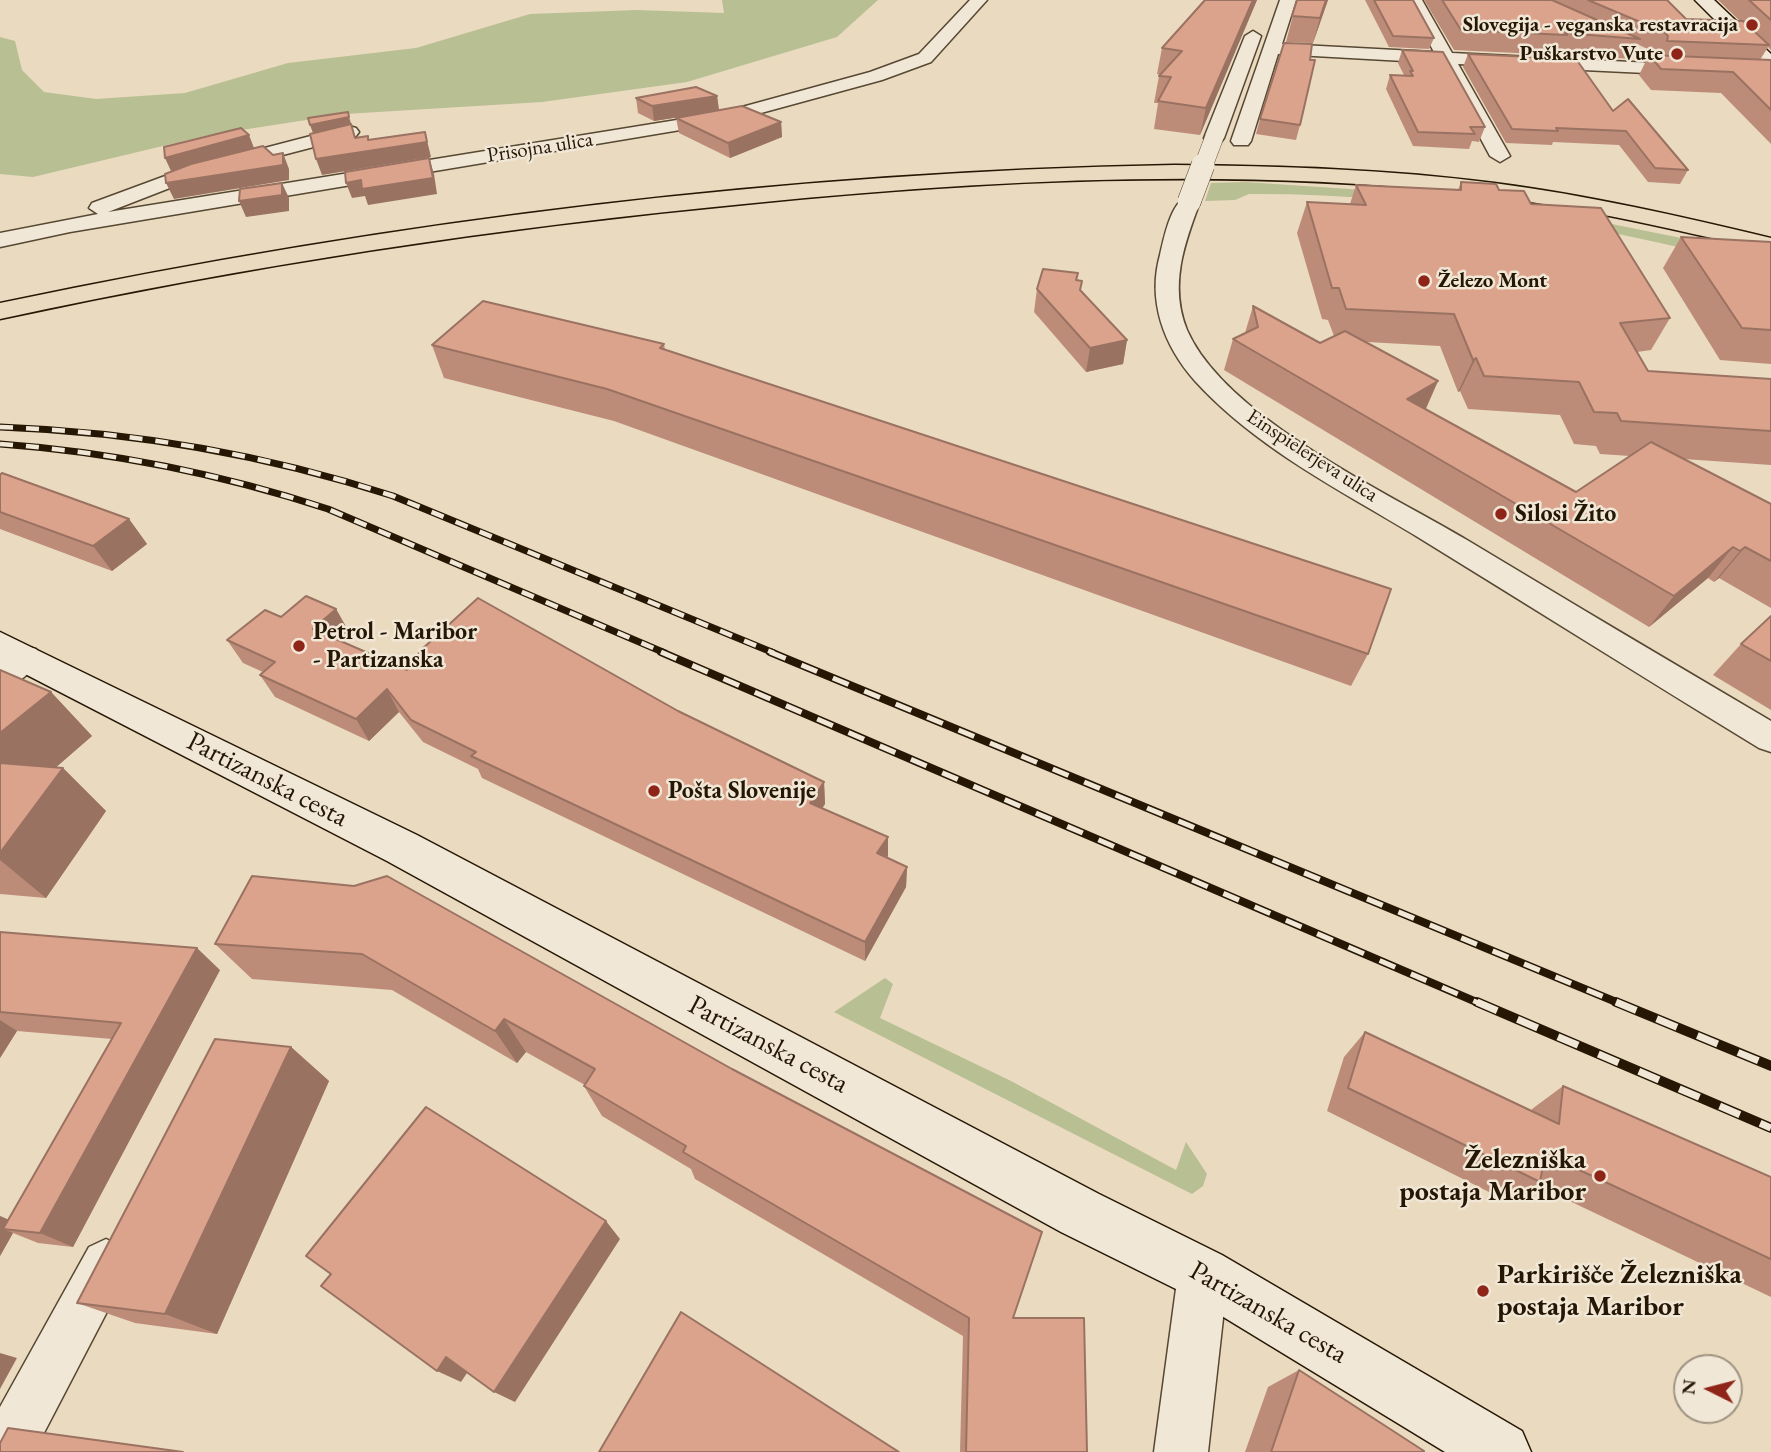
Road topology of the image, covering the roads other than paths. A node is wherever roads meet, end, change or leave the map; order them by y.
1 (979, 0) edge
2 (1287, 0) edge
3 (1414, 0) edge
4 (1704, 0) edge
5 (1258, 25) dead end
6 (1622, 48) edge
7 (1270, 49) junction
8 (1446, 57) junction
9 (1771, 65) edge
10 (1666, 68) junction
11 (1771, 74) edge
12 (349, 132) edge
13 (1241, 141) dead end
14 (1500, 156) dead end
15 (70, 225) junction
16 (0, 240) edge
17 (1770, 242) edge
18 (0, 298) edge
19 (0, 311) edge
20 (8, 660) edge
21 (1771, 738) edge
22 (125, 1230) edge
23 (1203, 1274) junction
24 (5, 1452) edge
25 (1181, 1452) edge
26 (1501, 1452) edge

1 - 15 street, Prisojna ulica
2 - 7 street
3 - 8 street
4 - 9 street
5 - 21 street, Einspielerjeva ulica, bridge
6 - 10 street
7 - 8 street
7 - 13 street
8 - 10 street
8 - 14 street
10 - 11 street
12 - 15 street, Prisojna ulica
15 - 16 street, Prisojna ulica
17 - 18 highway
17 - 19 highway
20 - 23 street, Partizanska cesta
22 - 24 street
23 - 25 street
23 - 26 street, Partizanska cesta

